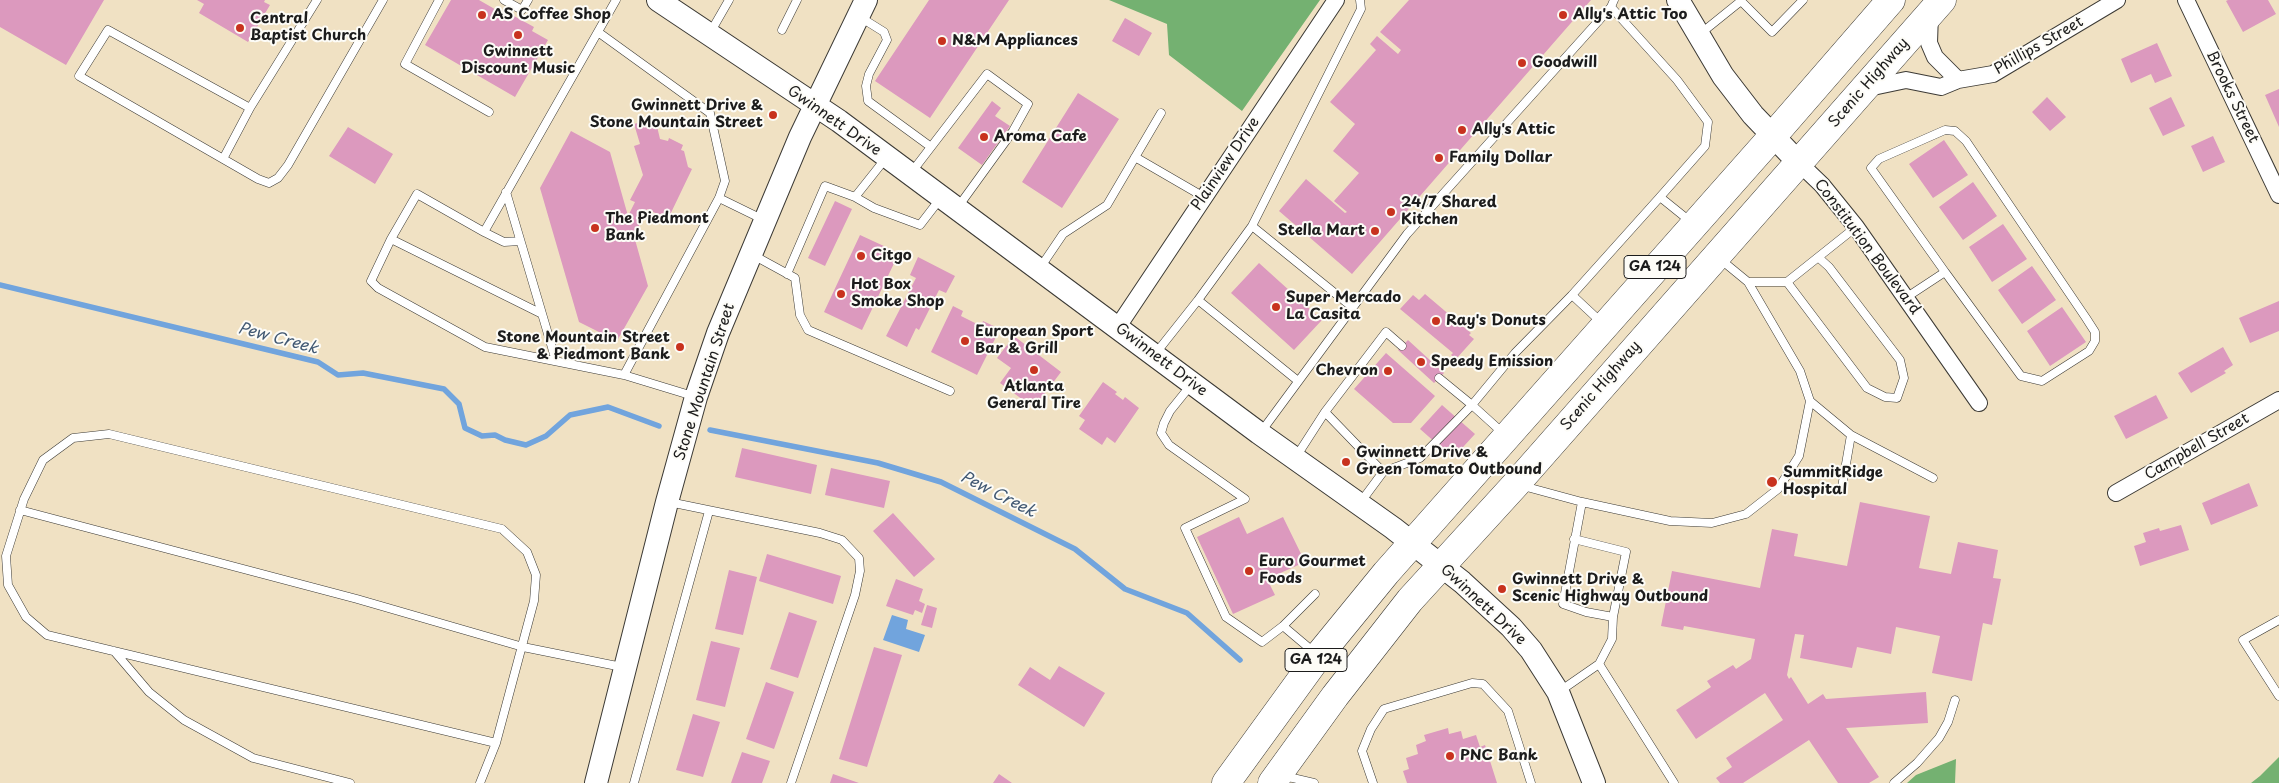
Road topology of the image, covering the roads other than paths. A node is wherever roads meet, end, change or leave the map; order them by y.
1 (316, 0) edge
2 (383, 0) edge
3 (439, 0) edge
4 (504, 0) edge
5 (528, 0) edge
6 (616, 0) edge
7 (658, 0) edge
8 (730, 0) edge
9 (796, 0) edge
10 (1336, 0) edge
11 (1360, 0) edge
12 (1678, 0) edge
13 (1803, 0) edge
14 (1891, 0) edge
15 (2117, 0) edge
16 (2186, 0) edge
17 (1612, 4) edge
18 (1936, 7) edge
19 (862, 8) edge
20 (782, 30) dead end
21 (598, 32) junction
22 (709, 35) junction
23 (1698, 35) junction
24 (1958, 80) junction
25 (1863, 89) junction
26 (816, 105) junction
27 (250, 108) junction
28 (489, 112) dead end
29 (1162, 113) dead end
30 (1772, 137) junction
31 (931, 147) junction
32 (886, 157) junction
33 (1135, 157) junction
34 (223, 159) junction
35 (1798, 162) junction
36 (910, 174) junction
37 (506, 192) junction
38 (2279, 195) edge
39 (855, 197) junction
40 (1204, 197) junction
41 (719, 198) junction
42 (1660, 198) junction
43 (949, 203) junction
44 (765, 220) junction
45 (1694, 224) junction
46 (1252, 226) junction
47 (1856, 228) junction
48 (484, 232) junction
49 (391, 239) junction
50 (520, 241) junction
51 (751, 254) junction
52 (1716, 256) junction
53 (1819, 258) junction
54 (1039, 270) junction
55 (1945, 272) junction
56 (787, 274) junction
57 (1748, 282) junction
58 (1787, 282) junction
59 (1572, 295) junction
60 (1907, 298) junction
61 (1198, 300) junction
62 (1352, 308) junction
63 (542, 314) junction
64 (1604, 325) junction
65 (1117, 328) junction
66 (1402, 346) dead end
67 (1154, 355) junction
68 (556, 361) junction
69 (624, 375) junction
70 (1439, 378) dead end
71 (1298, 381) junction
72 (1192, 383) junction
73 (950, 391) dead end
74 (696, 397) junction
75 (2279, 400) edge
76 (1810, 401) junction
77 (1979, 403) dead end
78 (1472, 405) junction
79 (1325, 412) junction
80 (1259, 433) junction
81 (1851, 435) junction
82 (1507, 437) junction
83 (1294, 458) junction
84 (1383, 472) junction
85 (1933, 478) dead end
86 (1516, 484) junction
87 (1842, 487) dead end
88 (2116, 493) dead end
89 (667, 502) junction
90 (1582, 502) junction
91 (1359, 504) junction
92 (20, 510) junction
93 (709, 511) junction
94 (1574, 539) junction
95 (1413, 543) junction
96 (1440, 565) junction
97 (1315, 594) dead end
98 (1613, 617) junction
99 (2279, 620) edge
100 (1283, 626) junction
101 (523, 647) junction
102 (114, 651) junction
103 (1319, 656) junction
104 (1600, 664) junction
105 (624, 667) junction
106 (1558, 692) junction
107 (2279, 696) edge
108 (1955, 700) dead end
109 (496, 743) junction
110 (1275, 779) edge
111 (350, 783) edge
112 (480, 783) edge
113 (596, 783) edge
114 (634, 783) edge
115 (791, 783) edge
116 (1226, 783) edge
117 (1314, 783) edge
118 (1373, 783) edge
119 (1531, 783) edge
120 (1594, 783) edge
121 (1674, 783) edge
122 (1894, 783) edge

1 - 27 lane
2 - 34 lane
3 - 28 lane
4 - 5 lane
6 - 21 lane
7 - 22 street, Gwinnett Drive
8 - 22 lane
9 - 20 lane
10 - 40 street, Plainview Drive
11 - 46 lane
12 - 23 street, Constitution Boulevard
13 - 23 lane
14 - 30 highway, GA 124
15 - 24 street, Phillips Street
16 - 38 street, Brooks Street
17 - 42 lane
17 - 62 lane
18 - 24 street
18 - 25 highway, Scenic Highway / GA 124
19 - 26 street, Stone Mountain Street
19 - 31 lane
21 - 37 lane
21 - 41 lane
22 - 26 street, Gwinnett Drive
23 - 30 street, Constitution Boulevard
24 - 25 street, Phillips Street
25 - 35 highway, Scenic Highway / GA 124
26 - 32 street, Gwinnett Drive
26 - 44 street, Stone Mountain Street
27 - 34 lane
27 - 34 lane
29 - 33 lane
30 - 35 street, Constitution Boulevard
30 - 45 highway, GA 124
31 - 36 lane
31 - 43 lane
32 - 36 street, Gwinnett Drive
32 - 39 lane
33 - 40 lane
33 - 54 lane
35 - 47 street, Constitution Boulevard
35 - 52 highway, Scenic Highway / GA 124
36 - 43 street, Gwinnett Drive
37 - 48 lane
37 - 50 lane
39 - 43 lane
39 - 56 lane
40 - 65 street, Plainview Drive
41 - 44 lane
41 - 69 lane
42 - 45 lane
42 - 59 lane
43 - 54 street, Gwinnett Drive
44 - 51 street, Stone Mountain Street
45 - 64 highway, GA 124
46 - 61 lane
46 - 62 lane
47 - 53 lane
47 - 60 street, Constitution Boulevard
48 - 49 lane
48 - 50 lane
49 - 63 lane
49 - 68 lane
50 - 63 lane
51 - 56 lane
51 - 74 street, Stone Mountain Street
52 - 57 lane
52 - 86 highway, Scenic Highway / GA 124
53 - 58 lane
53 - 58 lane
54 - 65 street, Gwinnett Drive
55 - 55 lane
55 - 60 lane
56 - 73 lane
57 - 58 lane
57 - 76 lane
59 - 64 lane
59 - 78 lane
60 - 77 street, Constitution Boulevard
61 - 67 lane
61 - 71 lane
62 - 71 lane
63 - 68 lane
64 - 82 highway, GA 124
65 - 67 street, Gwinnett Drive
66 - 79 lane
67 - 72 street, Gwinnett Drive
68 - 69 lane
69 - 74 lane
70 - 78 lane
71 - 80 lane
72 - 80 street, Gwinnett Drive
72 - 100 lane
74 - 89 street, Stone Mountain Street
75 - 88 street, Campbell Street
76 - 81 lane
76 - 90 lane
78 - 82 lane
78 - 84 lane
79 - 83 lane
79 - 84 lane
80 - 83 street, Gwinnett Drive
81 - 85 lane
81 - 87 lane
82 - 95 highway, GA 124
83 - 91 street, Gwinnett Drive
84 - 91 lane
86 - 90 lane
86 - 96 highway, Scenic Highway / GA 124
89 - 93 lane
89 - 105 street, Stone Mountain Street
90 - 94 lane
91 - 95 street, Gwinnett Drive
92 - 101 lane
92 - 101 lane
92 - 102 lane
93 - 114 lane
93 - 115 lane
94 - 98 lane
94 - 98 lane
95 - 96 street, Gwinnett Drive
95 - 103 highway, GA 124
96 - 106 street, Gwinnett Drive
96 - 110 highway, Scenic Highway / GA 124
97 - 100 lane
98 - 104 lane
99 - 107 lane
100 - 103 lane
101 - 105 lane
101 - 109 lane
102 - 109 lane
102 - 111 lane
103 - 116 highway, GA 124
104 - 106 lane
104 - 121 lane
105 - 113 street, Stone Mountain Street
106 - 120 street, Gwinnett Drive
108 - 122 lane
109 - 112 lane
110 - 117 lane
118 - 119 lane

